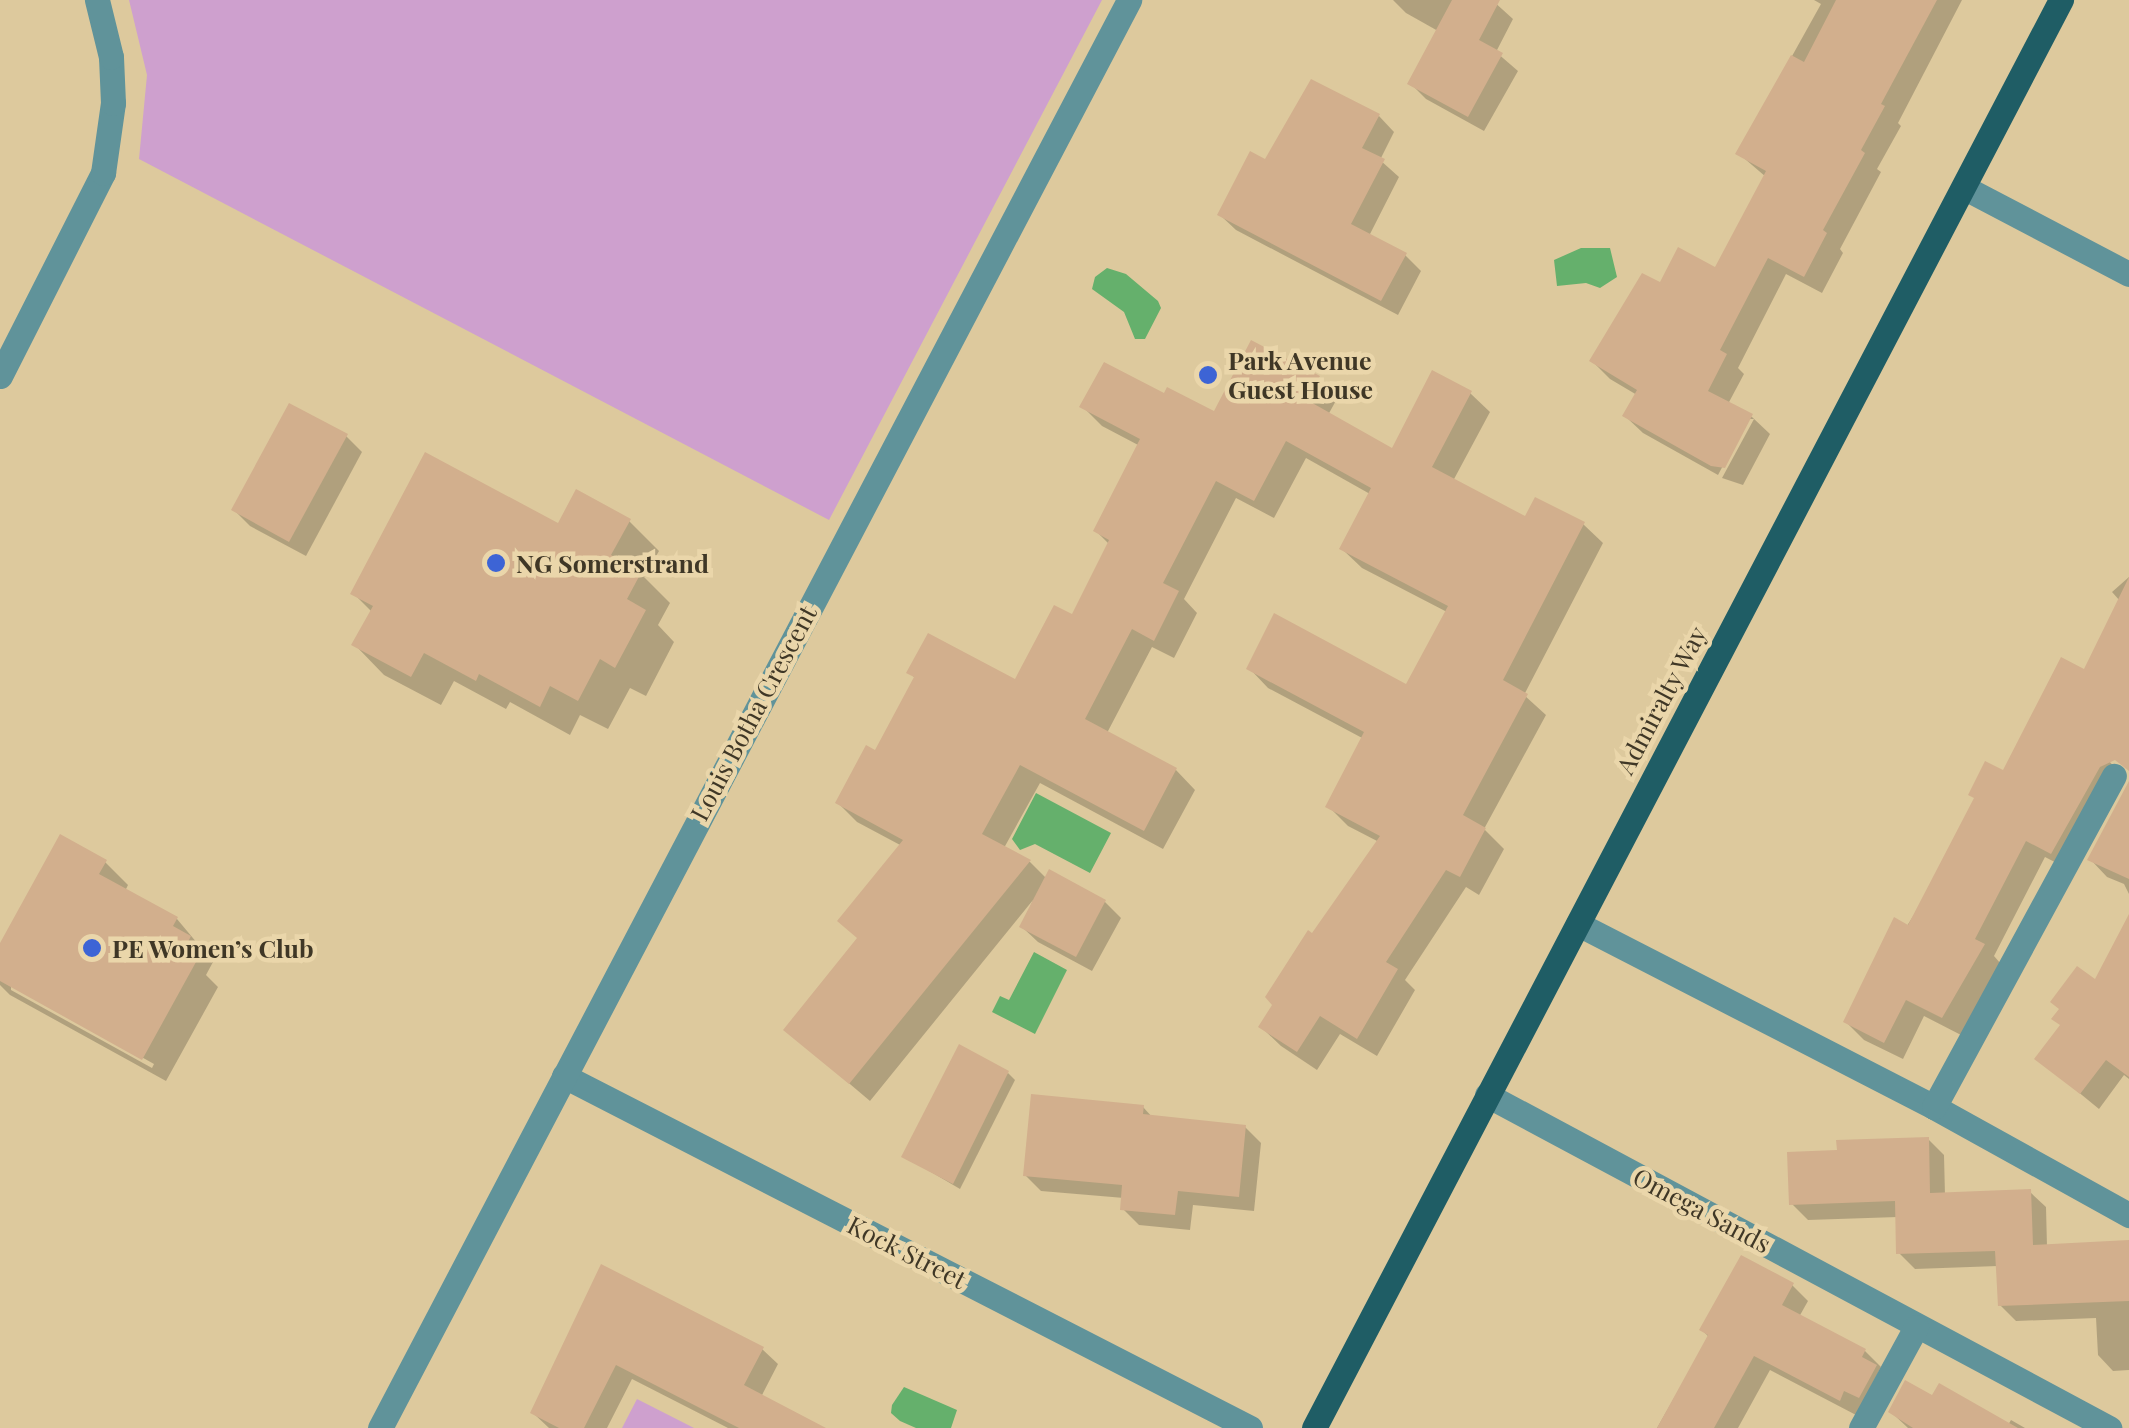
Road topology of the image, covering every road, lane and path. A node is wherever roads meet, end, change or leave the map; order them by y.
1 (97, 0) edge
2 (1129, 0) edge
3 (2061, 0) edge
4 (1964, 188) junction
5 (2129, 274) edge
6 (0, 376) edge
7 (2114, 776) dead end
8 (1578, 924) junction
9 (564, 1076) junction
10 (1487, 1095) junction
11 (1934, 1107) junction
12 (2129, 1215) edge
13 (1916, 1327) junction
14 (380, 1428) edge
15 (1250, 1428) edge
16 (1314, 1428) edge
17 (1861, 1428) edge
18 (2109, 1428) edge

1 - 6 street
2 - 9 street, Louis Botha Crescent
3 - 4 main road, Admiralty Way
4 - 5 street
4 - 8 main road, Admiralty Way
7 - 11 street
8 - 10 main road, Admiralty Way
8 - 11 street
9 - 14 street, Louis Botha Crescent
9 - 15 street, Kock Street
10 - 13 street, Omega Sands
10 - 16 main road, Admiralty Way
11 - 12 street
13 - 17 street
13 - 18 street, Omega Sands

